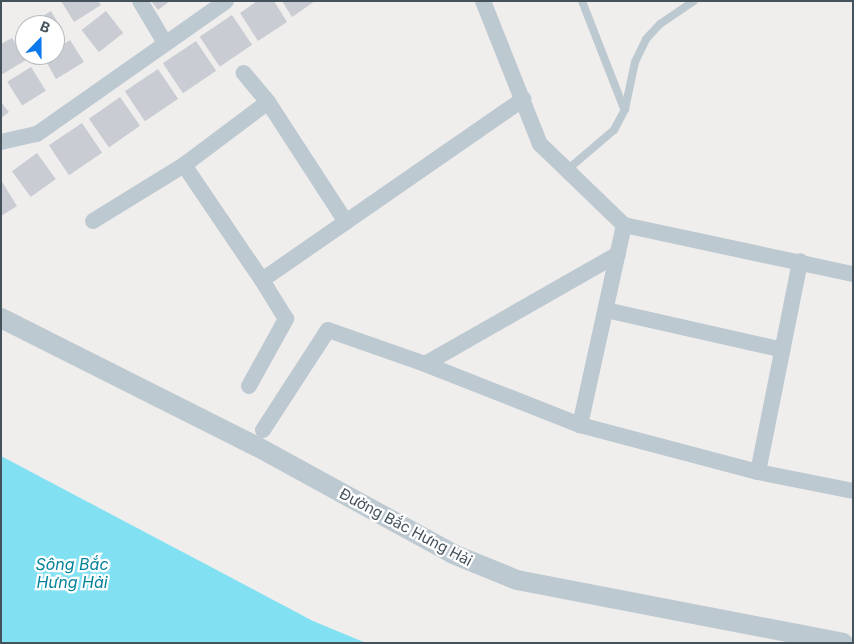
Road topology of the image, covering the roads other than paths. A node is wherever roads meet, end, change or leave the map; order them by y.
1 (140, 1) edge
2 (226, 1) edge
3 (483, 1) edge
4 (582, 1) edge
5 (694, 1) edge
6 (165, 43) junction
7 (244, 73) dead end
8 (523, 99) junction
9 (268, 102) junction
10 (624, 109) junction
11 (1, 142) edge
12 (184, 165) junction
13 (568, 170) junction
14 (93, 220) dead end
15 (346, 222) junction
16 (624, 225) junction
17 (618, 254) junction
18 (800, 261) junction
19 (853, 274) edge
20 (262, 280) junction
21 (606, 310) junction
22 (1, 318) edge
23 (783, 350) junction
24 (425, 364) junction
25 (249, 386) dead end
26 (580, 425) junction
27 (263, 430) dead end
28 (758, 472) junction
29 (853, 491) edge
30 (843, 643) edge

1 - 6 street
2 - 6 street
3 - 8 street
4 - 10 lane
5 - 10 lane
6 - 11 street
7 - 9 street
8 - 13 street
8 - 15 street
9 - 12 street
9 - 15 street
10 - 13 lane
12 - 14 street
12 - 20 street
13 - 16 street
15 - 20 street
16 - 17 street
16 - 18 street
17 - 21 street
17 - 24 street
18 - 19 street
18 - 23 street
20 - 25 street
21 - 23 street
21 - 26 street
22 - 30 street, Đường Bắc Hưng Hải
23 - 28 street
24 - 26 street
24 - 27 street
26 - 28 street
28 - 29 street

